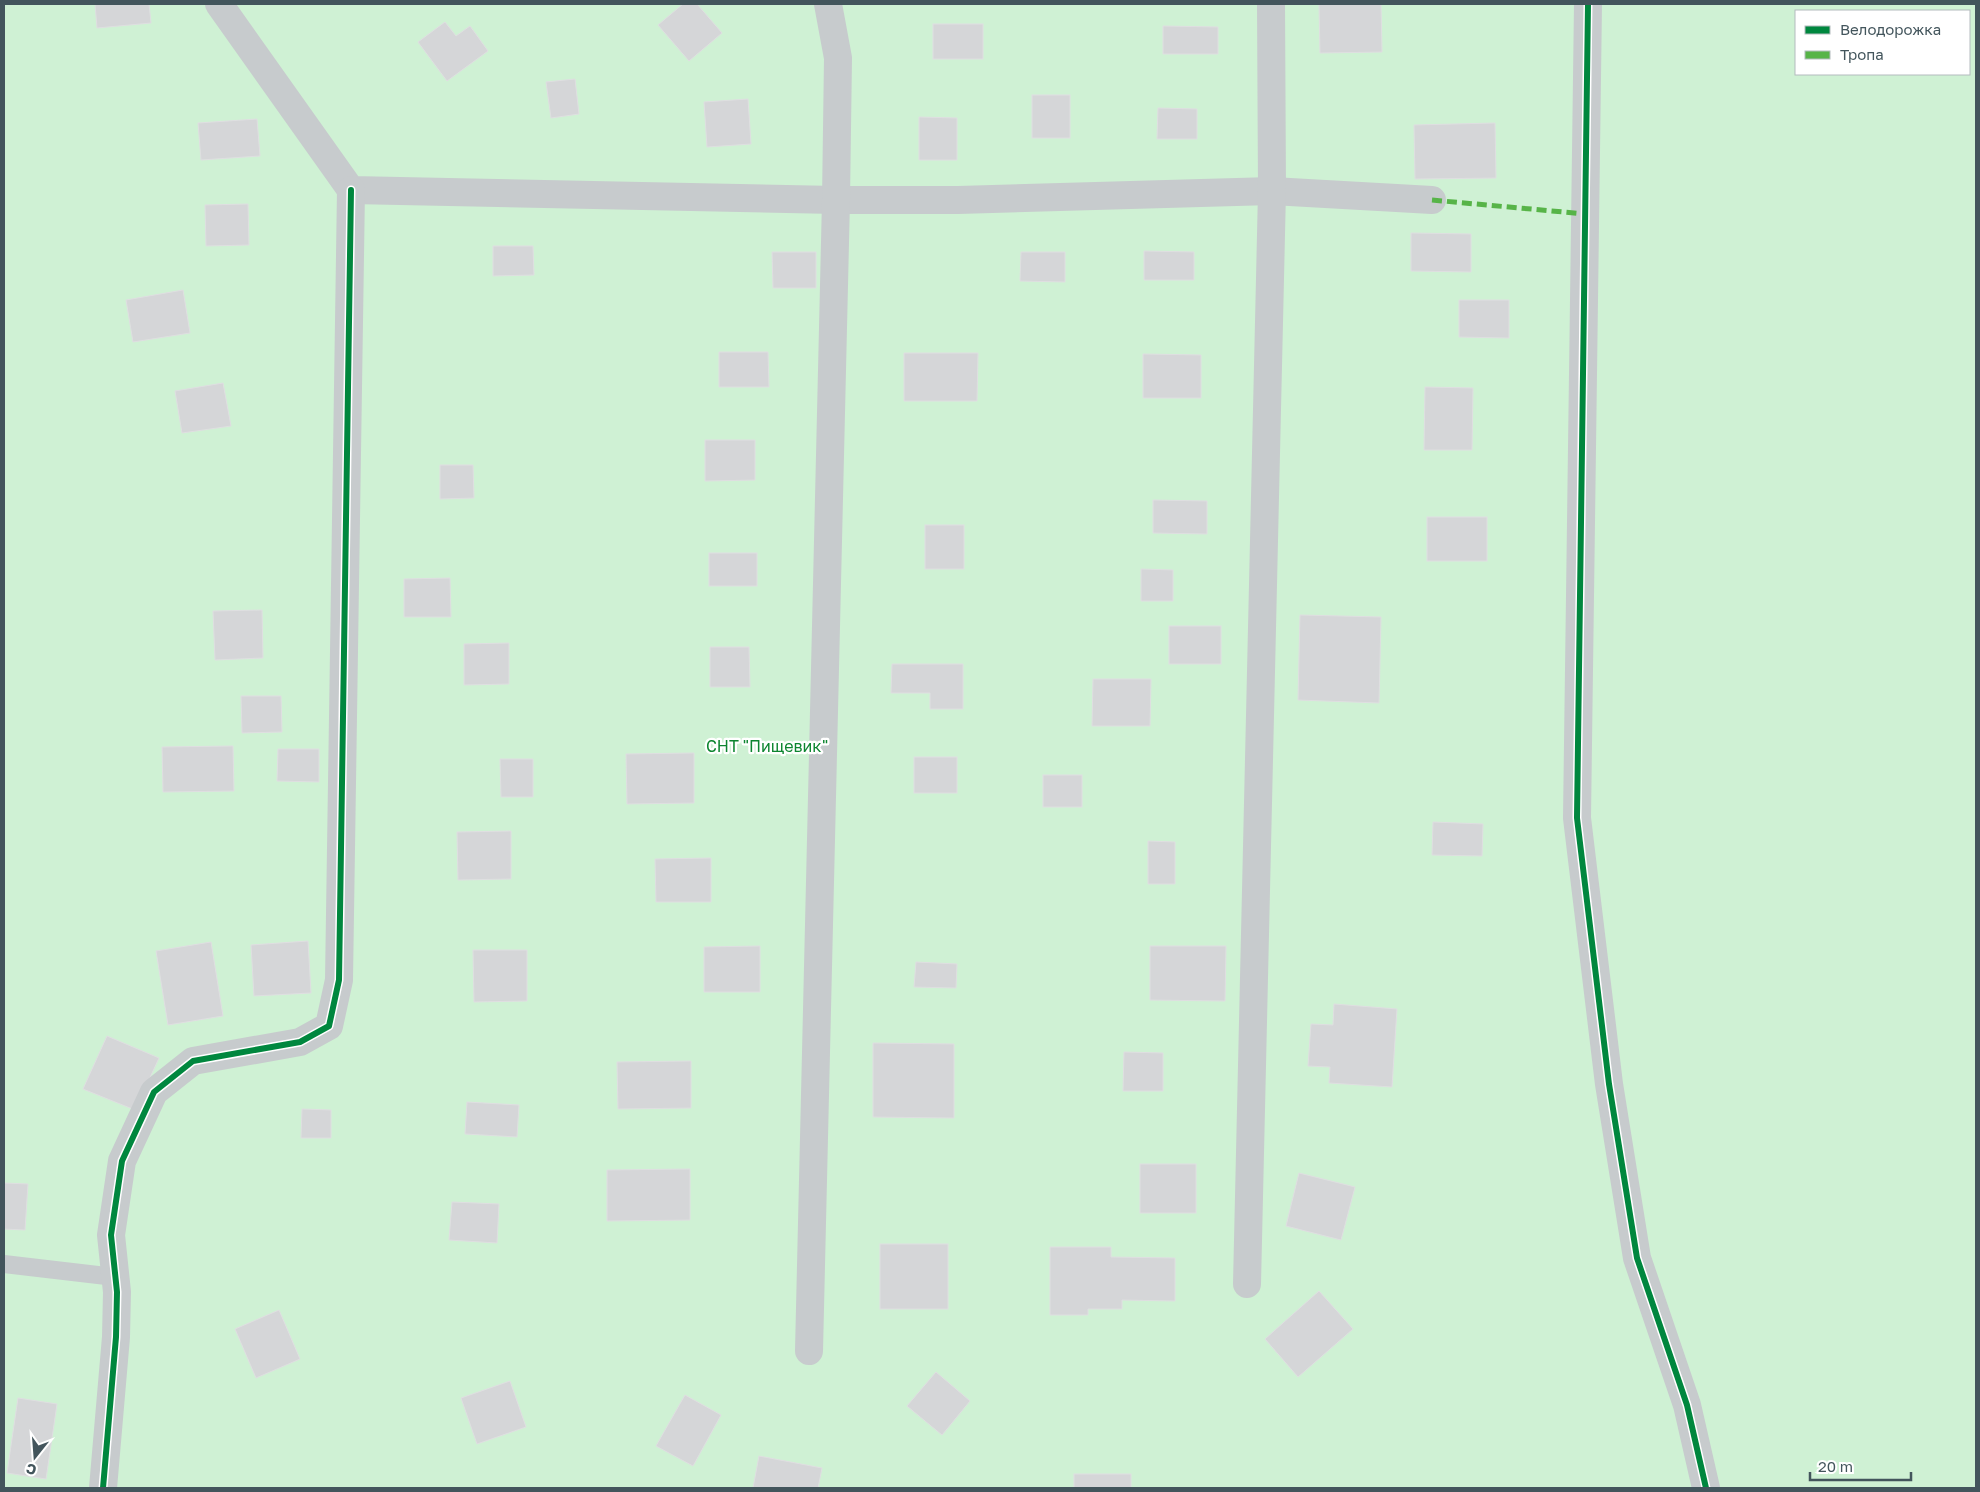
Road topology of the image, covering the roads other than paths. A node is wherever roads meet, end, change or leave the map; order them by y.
1 (218, 4) edge
2 (828, 4) edge
3 (1271, 4) edge
4 (1588, 4) edge
5 (351, 190) junction
6 (1272, 191) junction
7 (836, 200) junction
8 (1432, 200) dead end
9 (4, 1264) edge
10 (115, 1277) junction
11 (1247, 1284) dead end
12 (809, 1351) dead end
13 (103, 1488) edge
14 (1706, 1488) edge

1 - 5 street
2 - 7 street
3 - 6 street
4 - 14 street
5 - 7 street
5 - 10 street
6 - 7 street
6 - 8 street
6 - 11 street
7 - 12 street
9 - 10 lane
10 - 13 street

